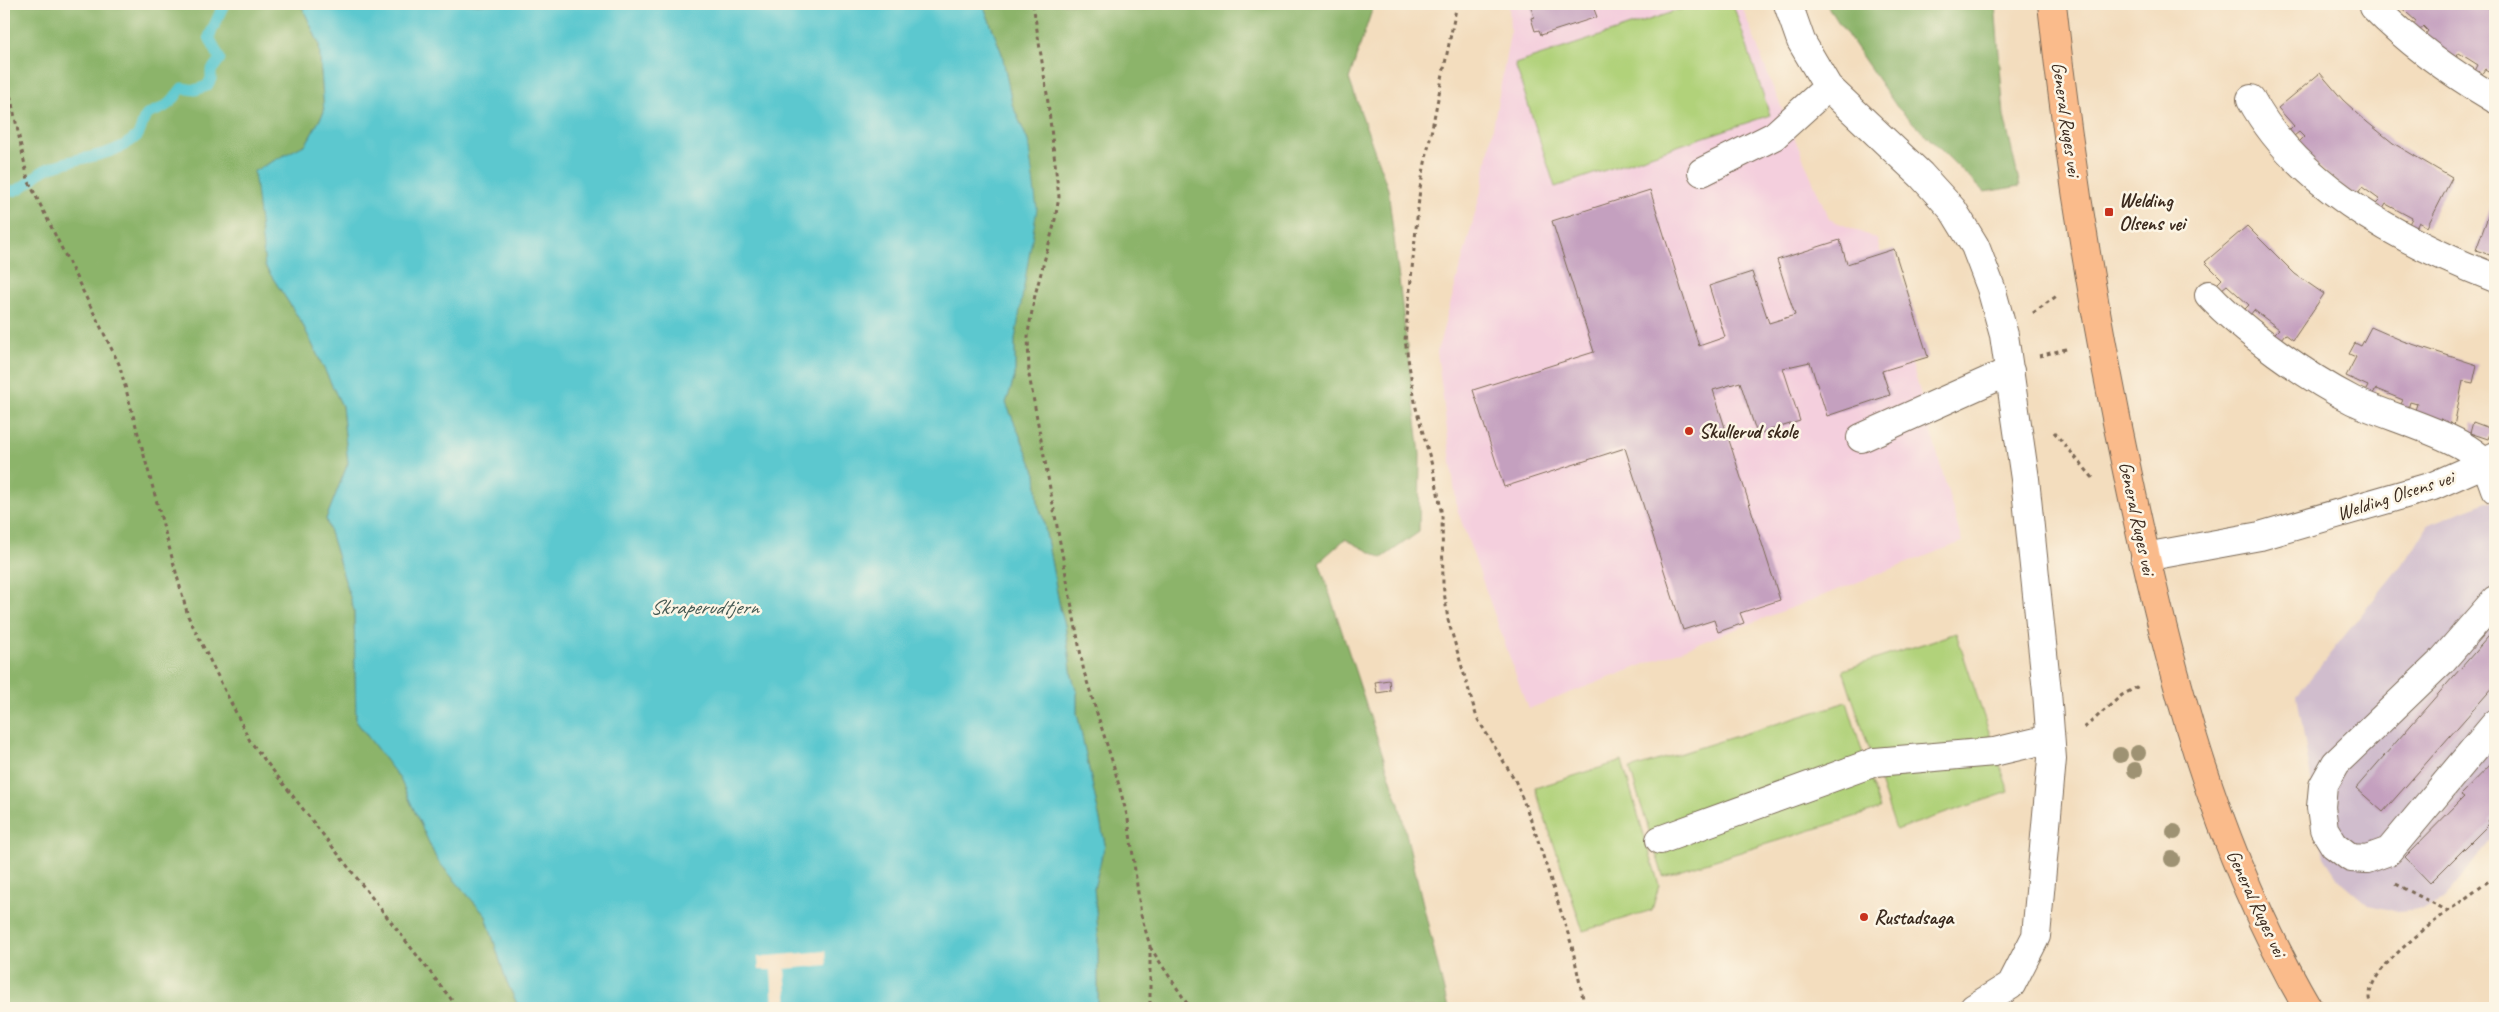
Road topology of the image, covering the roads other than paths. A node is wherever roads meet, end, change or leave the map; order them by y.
1 (1788, 4) edge
2 (2052, 4) edge
3 (2374, 7) dead end
4 (1828, 87) junction
5 (2250, 99) dead end
6 (2495, 99) edge
7 (1702, 172) dead end
8 (2495, 278) edge
9 (2209, 294) dead end
10 (2010, 371) junction
11 (1861, 438) dead end
12 (2490, 460) edge
13 (2495, 489) edge
14 (2145, 557) junction
15 (2495, 600) edge
16 (2495, 724) edge
17 (2050, 749) junction
18 (1660, 840) dead end
19 (1974, 1008) edge
20 (2308, 1008) edge

1 - 4 street
2 - 14 main road, General Ruges vei
3 - 6 street
4 - 7 street
4 - 10 street
5 - 8 street
9 - 12 street
10 - 11 street
10 - 17 street
12 - 13 street
12 - 14 street, Welding Olsens vei
14 - 20 main road, General Ruges vei
15 - 16 street
17 - 18 street
17 - 19 street

